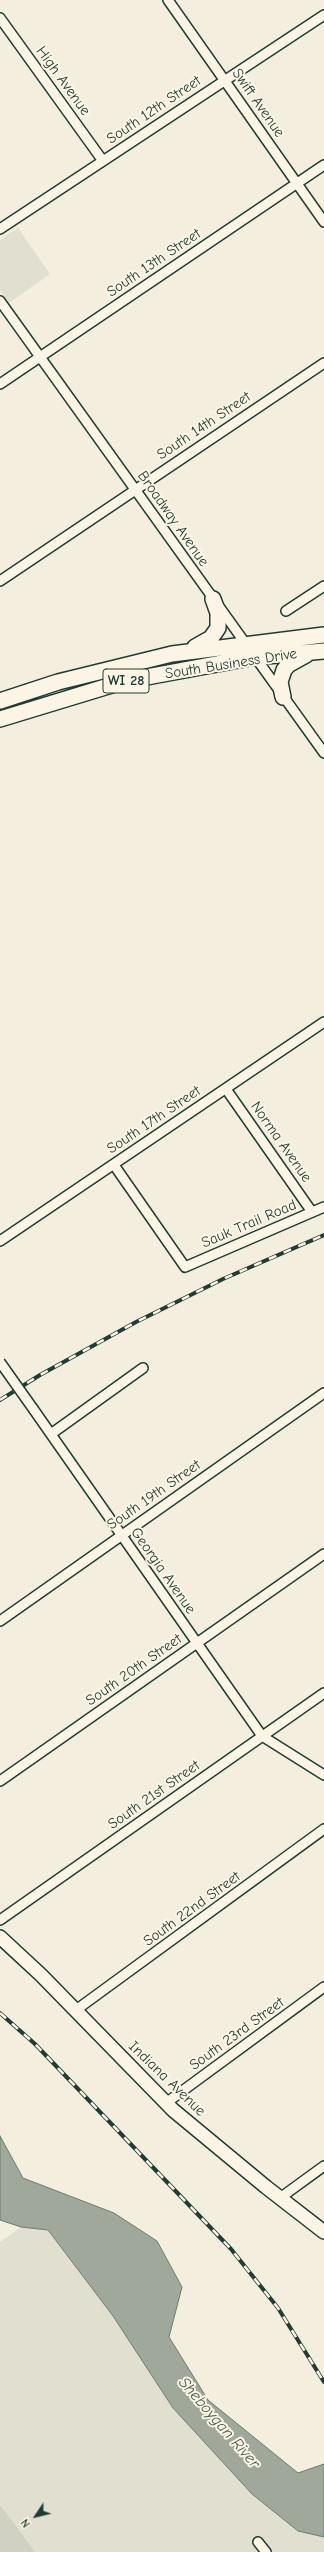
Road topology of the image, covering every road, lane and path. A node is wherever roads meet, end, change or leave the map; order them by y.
1 (168, 0) edge
2 (324, 15) edge
3 (0, 18) edge
4 (224, 79) junction
5 (103, 161) junction
6 (324, 165) edge
7 (297, 183) junction
8 (324, 222) edge
9 (0, 229) edge
10 (0, 301) edge
11 (40, 357) junction
12 (324, 363) edge
13 (0, 384) edge
14 (135, 489) junction
15 (0, 580) edge
16 (324, 586) edge
17 (213, 599) junction
18 (286, 611) dead end
19 (324, 635) edge
20 (244, 643) junction
21 (318, 651) edge
22 (183, 652) junction
23 (255, 657) junction
24 (283, 697) junction
25 (0, 701) edge
26 (0, 719) edge
27 (324, 754) edge
28 (324, 1022) edge
29 (226, 1089) junction
30 (114, 1165) junction
31 (324, 1207) edge
32 (312, 1212) junction
33 (0, 1241) edge
34 (0, 1362) edge
35 (143, 1368) dead end
36 (324, 1393) edge
37 (50, 1434) junction
38 (121, 1535) junction
39 (324, 1554) edge
40 (0, 1621) edge
41 (197, 1643) junction
42 (324, 1693) edge
43 (262, 1736) junction
44 (324, 1775) edge
45 (0, 1781) edge
46 (324, 1830) edge
47 (0, 1920) edge
48 (0, 1937) edge
49 (324, 1987) edge
50 (76, 2010) junction
51 (166, 2103) junction
52 (324, 2166) edge
53 (280, 2198) junction
54 (324, 2232) edge
55 (258, 2542) dead end
56 (266, 2552) edge

1 - 4 street, Swift Avenue
2 - 4 street, South 12th Street
3 - 5 street, High Avenue
4 - 5 street, South 12th Street
4 - 7 street, Swift Avenue
5 - 9 street, South 12th Street
6 - 7 street, South 13th Street
7 - 8 street, Swift Avenue
7 - 11 street, South 13th Street
10 - 11 street, Broadway Avenue
11 - 13 street, South 13th Street
11 - 14 street, Broadway Avenue
12 - 14 street, South 14th Street
14 - 15 street, South 14th Street
14 - 17 street, Broadway Avenue
16 - 18 street
17 - 20 street, Broadway Avenue
17 - 22 main road
19 - 20 main road, South Business Drive / WI 28
20 - 22 main road, South Business Drive / WI 28
20 - 23 street, Broadway Avenue
21 - 23 main road, South Business Drive / WI 28
21 - 24 main road
22 - 25 main road, South Business Drive / WI 28
23 - 24 street, Broadway Avenue
23 - 26 main road, South Business Drive / WI 28
24 - 27 street, Broadway Avenue
28 - 29 street, South 17th Street
29 - 30 street, South 17th Street
29 - 32 street, Norma Avenue
30 - 32 street, Sauk Trail Road
30 - 33 street, South 17th Street
31 - 32 street, Sauk Trail Road
34 - 37 street, Georgia Avenue, bridge
35 - 37 street
36 - 38 street, South 19th Street
37 - 38 street, Georgia Avenue
38 - 40 street, South 19th Street
38 - 41 street, Georgia Avenue
39 - 41 street, South 20th Street
41 - 43 street, Georgia Avenue
41 - 45 street, South 20th Street
42 - 43 street, South 21st Street
43 - 44 street, Georgia Avenue
43 - 47 street, South 21st Street
46 - 50 street, South 22nd Street
48 - 50 main road, Indiana Avenue
49 - 51 street, South 23rd Street
50 - 51 main road, Indiana Avenue
51 - 53 main road, Indiana Avenue
52 - 53 street
53 - 54 main road, Indiana Avenue
55 - 56 street

